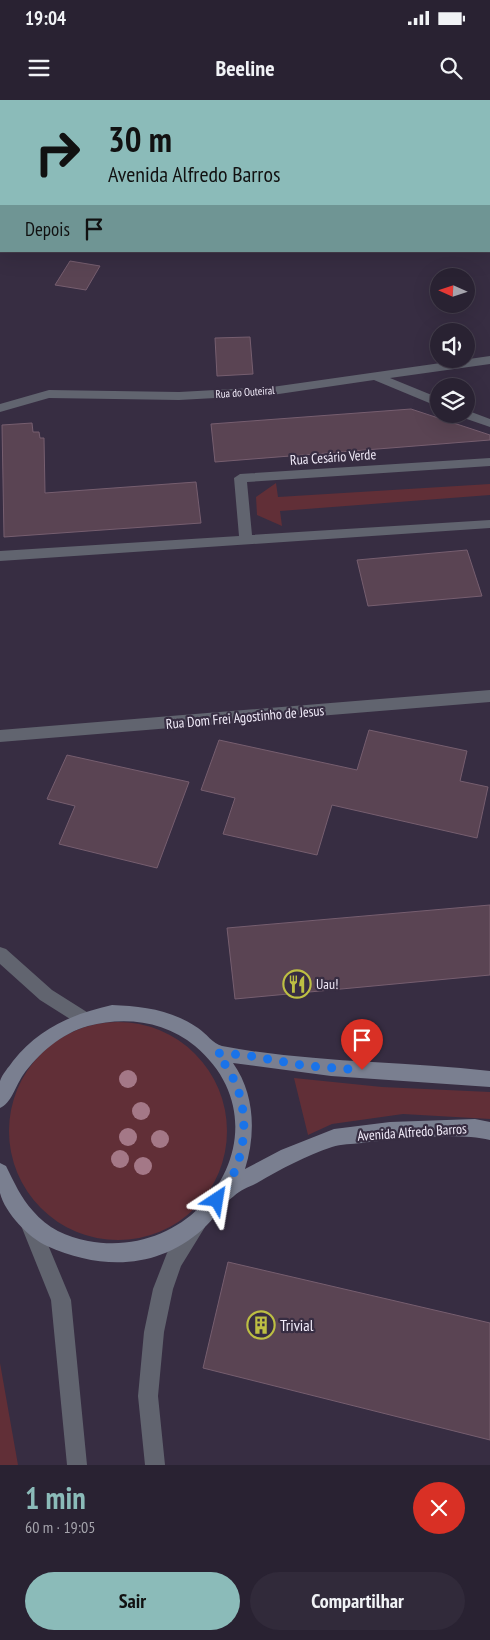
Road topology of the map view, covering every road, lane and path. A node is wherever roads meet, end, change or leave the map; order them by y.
1 (490, 360) edge
2 (377, 377) junction
3 (430, 399) edge
4 (0, 408) edge
5 (475, 418) edge
6 (490, 423) edge
7 (490, 462) edge
8 (490, 524) edge
9 (246, 540) junction
10 (0, 556) edge
11 (490, 696) edge
12 (0, 736) edge
13 (0, 954) edge
14 (84, 1019) junction
15 (217, 1053) junction
16 (490, 1079) edge
17 (2, 1091) edge
18 (490, 1131) edge
19 (0, 1175) edge
20 (226, 1190) junction
21 (198, 1222) junction
22 (29, 1223) junction
23 (78, 1465) edge
24 (155, 1465) edge

1 - 2 street, Rua do Outeiral
2 - 3 street
2 - 4 street, Rua do Outeiral
5 - 6 street
7 - 9 street, Rua Cesário Verde
8 - 9 street
9 - 10 street
11 - 12 street, Rua Dom Frei Agostinho de Jesus
13 - 14 street
14 - 15 main road
14 - 17 main road
15 - 16 main road
15 - 20 main road
18 - 20 main road, Avenida Alfredo Barros
19 - 22 main road
20 - 21 main road
21 - 22 main road
21 - 24 street
22 - 23 street

